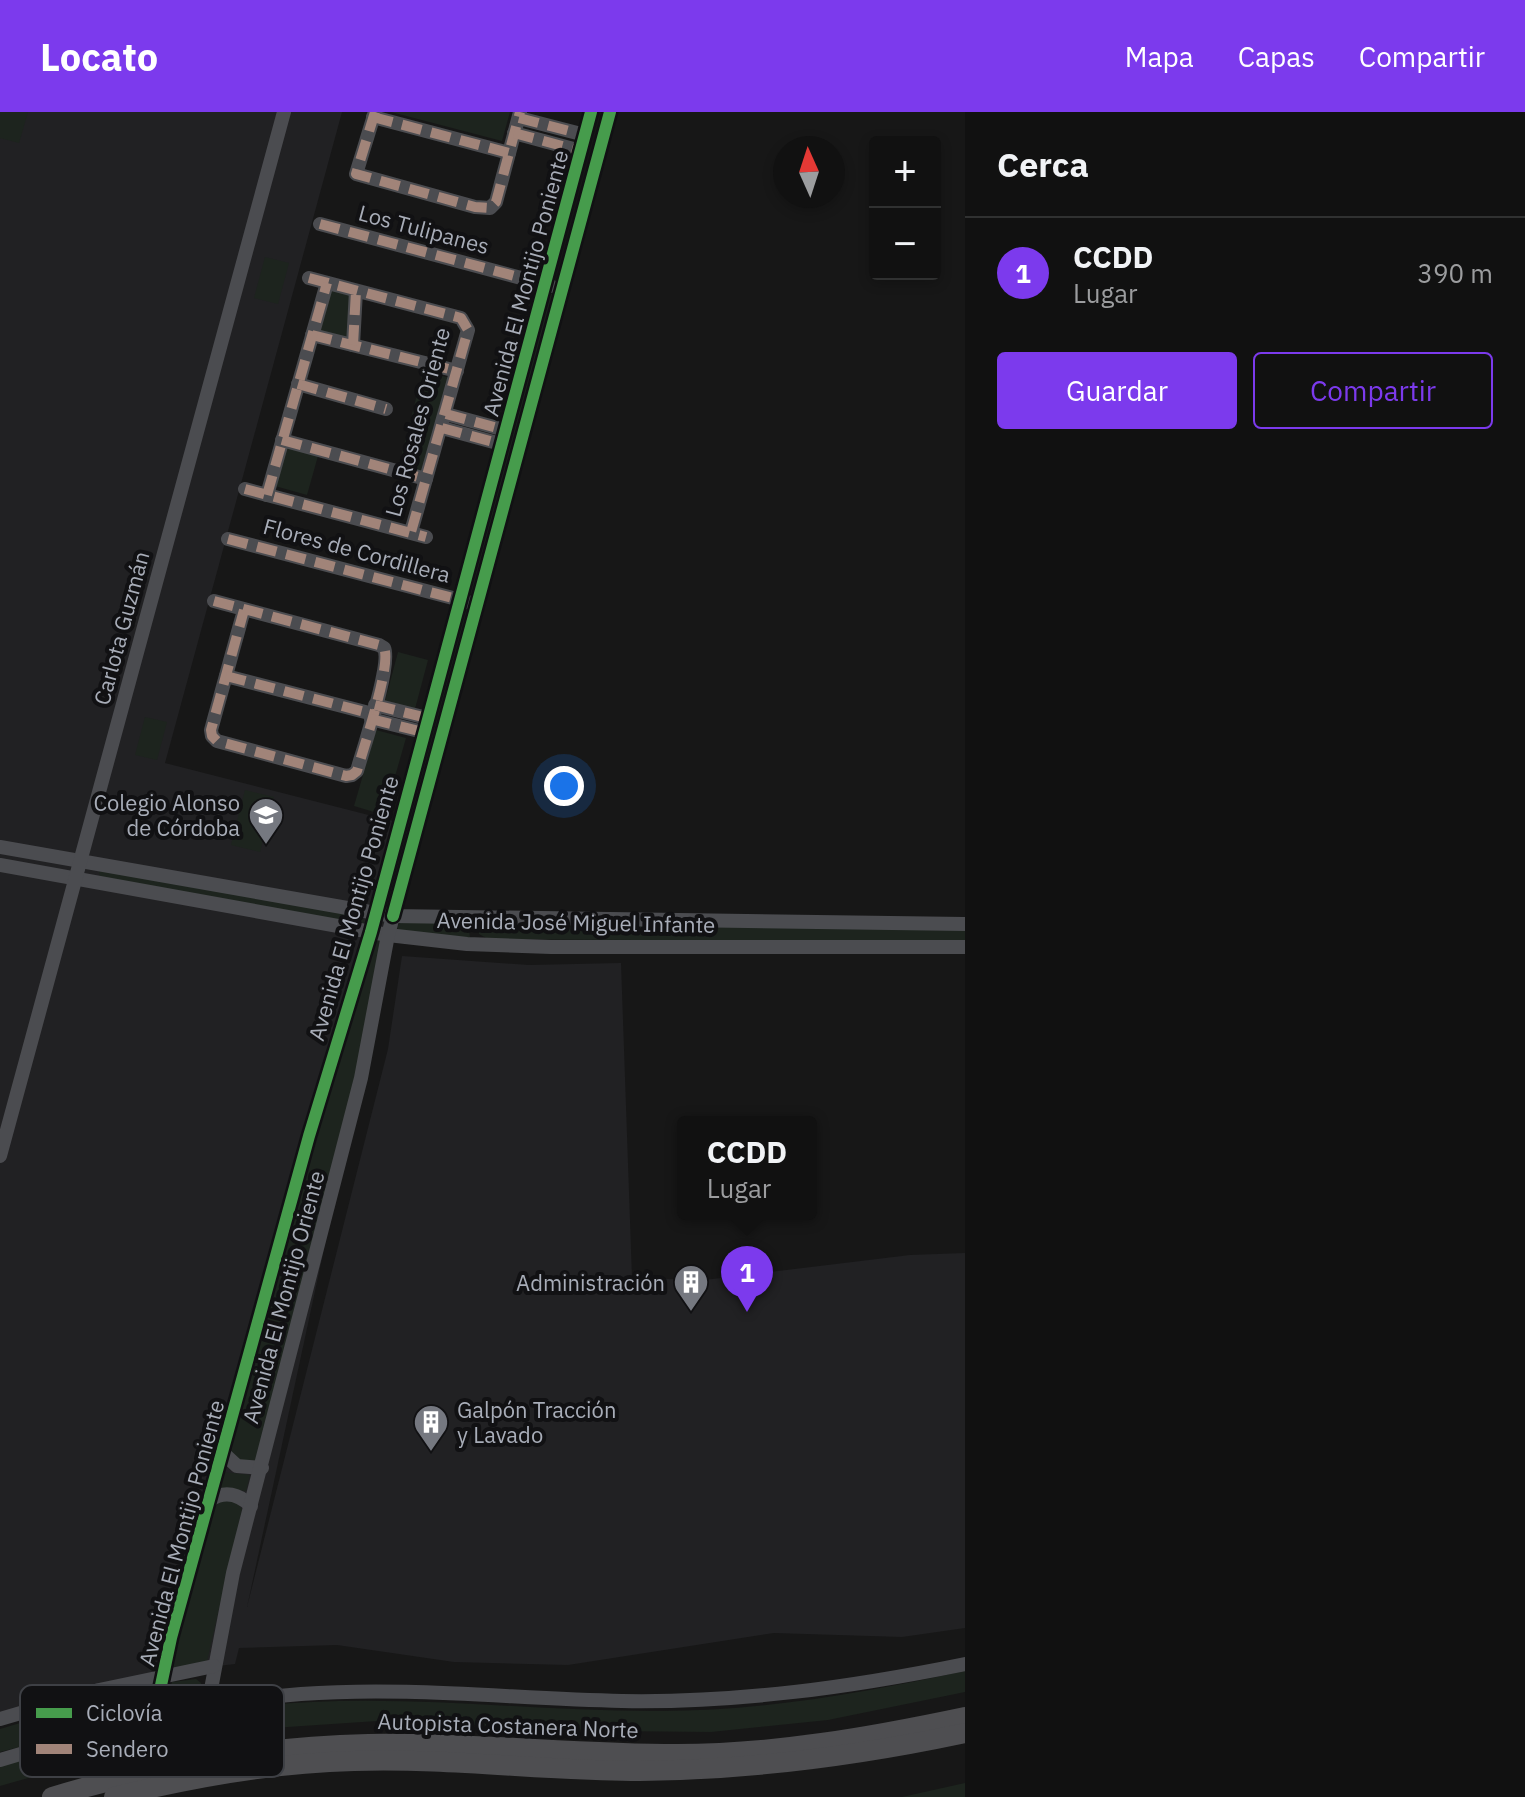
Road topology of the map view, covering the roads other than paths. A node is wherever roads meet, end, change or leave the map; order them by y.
1 (284, 112) edge
2 (591, 112) edge
3 (610, 112) edge
4 (374, 115) edge
5 (519, 115) edge
6 (514, 133) junction
7 (585, 135) junction
8 (581, 151) junction
9 (509, 153) junction
10 (320, 224) dead end
11 (309, 278) dead end
12 (327, 283) junction
13 (545, 284) junction
14 (562, 289) junction
15 (356, 291) junction
16 (312, 335) junction
17 (353, 345) junction
18 (457, 371) junction
19 (298, 384) junction
20 (386, 409) dead end
21 (444, 421) junction
22 (503, 437) junction
23 (282, 440) junction
24 (426, 479) junction
25 (245, 489) dead end
26 (267, 495) junction
27 (228, 539) dead end
28 (458, 599) junction
29 (214, 601) dead end
30 (476, 605) junction
31 (244, 610) junction
32 (226, 676) junction
33 (373, 713) junction
34 (425, 725) junction
35 (0, 847) edge
36 (80, 861) junction
37 (0, 865) edge
38 (75, 879) junction
39 (374, 914) junction
40 (393, 916) junction
41 (483, 917) junction
42 (965, 924) edge
43 (371, 932) junction
44 (388, 935) junction
45 (481, 945) junction
46 (965, 947) edge
47 (0, 1156) edge
48 (223, 1453) junction
49 (262, 1468) junction
50 (210, 1500) junction
51 (251, 1506) junction
52 (965, 1664) edge
53 (214, 1666) junction
54 (163, 1675) junction
55 (123, 1685) edge
56 (162, 1685) edge
57 (211, 1685) edge
58 (284, 1696) edge
59 (20, 1713) edge
60 (965, 1717) edge
61 (0, 1719) edge
62 (965, 1733) edge
63 (284, 1749) edge
64 (20, 1754) edge
65 (0, 1760) edge
66 (284, 1767) edge
67 (123, 1777) edge
68 (203, 1777) edge
69 (52, 1797) edge
70 (114, 1797) edge

1 - 36 street, Carlota Guzmán
2 - 7 street, Avenida El Montijo Poniente
3 - 14 street, Avenida El Montijo Oriente
4 - 9 street
4 - 9 street
5 - 6 street
5 - 7 street
6 - 8 street
6 - 9 street
7 - 8 street, Avenida El Montijo Poniente
8 - 13 street, Avenida El Montijo Poniente
10 - 13 street, Los Tulipanes
11 - 12 street
12 - 15 street
12 - 16 street
13 - 14 street, Los Tulipanes
13 - 22 street, Avenida El Montijo Poniente
14 - 30 street, Avenida El Montijo Oriente
15 - 17 street
15 - 18 street, Los Rosales Oriente
16 - 17 street
16 - 19 street
17 - 18 street
18 - 21 street, Los Rosales Oriente
19 - 20 street
19 - 23 street
21 - 22 street
21 - 24 street, Los Rosales Oriente
22 - 28 street, Avenida El Montijo Poniente
23 - 24 street
23 - 26 street
24 - 26 street, Los Rosales Oriente
25 - 26 street
27 - 28 street, Flores de Cordillera
28 - 30 street, Flores de Cordillera
28 - 34 street, Avenida El Montijo Poniente
29 - 31 street
30 - 40 street, Avenida El Montijo Oriente
31 - 32 street
31 - 33 street
32 - 33 street
32 - 33 street
33 - 34 street
34 - 39 street, Avenida El Montijo Poniente
35 - 36 street, Avenida José Miguel Infante
36 - 38 street, Carlota Guzmán
36 - 39 street, Avenida José Miguel Infante
37 - 38 street, Avenida José Miguel Infante
38 - 43 street, Avenida José Miguel Infante
38 - 47 street, Carlota Guzmán
39 - 40 street, Avenida José Miguel Infante
39 - 43 street, Avenida El Montijo Poniente
40 - 41 street, Avenida José Miguel Infante
40 - 44 street, Avenida El Montijo Oriente
41 - 42 street, Avenida José Miguel Infante
41 - 45 street
43 - 44 street, Avenida José Miguel Infante
43 - 48 street, Avenida El Montijo Poniente
44 - 45 street, Avenida José Miguel Infante
44 - 49 street, Avenida El Montijo Oriente
45 - 46 street, Avenida José Miguel Infante
48 - 49 street
48 - 50 street, Avenida El Montijo Poniente
49 - 51 street, Avenida El Montijo Oriente
50 - 51 street
50 - 54 street, Avenida El Montijo Poniente
51 - 53 street, Avenida El Montijo Oriente
52 - 58 street
53 - 54 street
53 - 57 street, Avenida El Montijo Oriente
54 - 55 street
54 - 56 street, Avenida El Montijo Poniente
59 - 61 street
60 - 63 highway, Autopista Costanera Norte
62 - 66 highway, Autopista Costanera Norte
64 - 65 street
67 - 69 highway, Autopista Costanera Norte
68 - 70 highway, Autopista Costanera Norte

